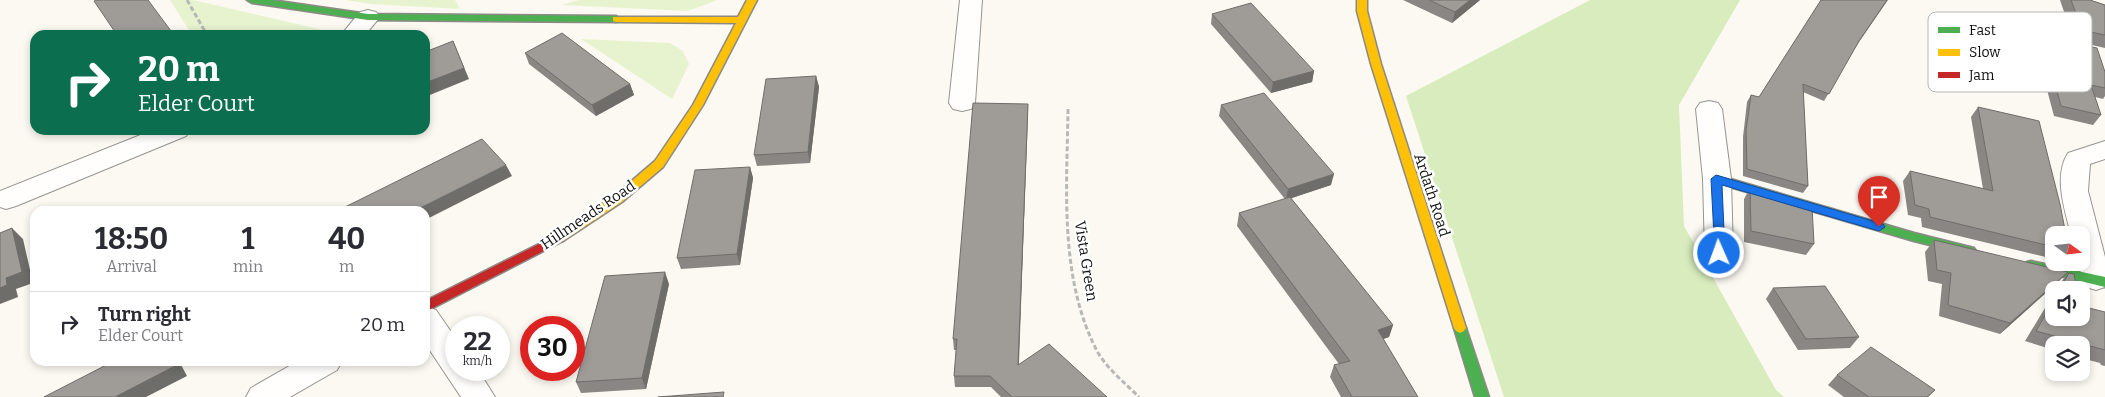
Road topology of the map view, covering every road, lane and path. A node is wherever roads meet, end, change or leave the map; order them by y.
1 (187, 0) edge
2 (252, 0) edge
3 (752, 0) edge
4 (971, 0) edge
5 (1362, 0) edge
6 (368, 16) junction
7 (742, 20) junction
8 (204, 30) edge
9 (357, 30) edge
10 (962, 103) dead end
11 (1068, 108) dead end
12 (1709, 109) dead end
13 (164, 135) edge
14 (2105, 150) edge
15 (1716, 179) junction
16 (6, 198) dead end
17 (1719, 253) dead end
18 (1981, 253) edge
19 (2019, 262) edge
20 (2100, 281) edge
21 (430, 304) edge
22 (430, 325) edge
23 (445, 348) edge
24 (317, 366) edge
25 (468, 381) edge
26 (262, 397) edge
27 (479, 397) edge
28 (1139, 397) edge
29 (1482, 397) edge

1 - 8 path
2 - 6 street
3 - 7 street, Hillmeads Road
4 - 10 street
5 - 29 street, Ardath Road
6 - 7 street
6 - 9 street
7 - 21 street, Hillmeads Road
11 - 28 path, Vista Green
12 - 15 street
13 - 16 street
14 - 20 street
15 - 17 street
15 - 18 street
19 - 20 street
22 - 23 street
24 - 26 street
25 - 27 street

